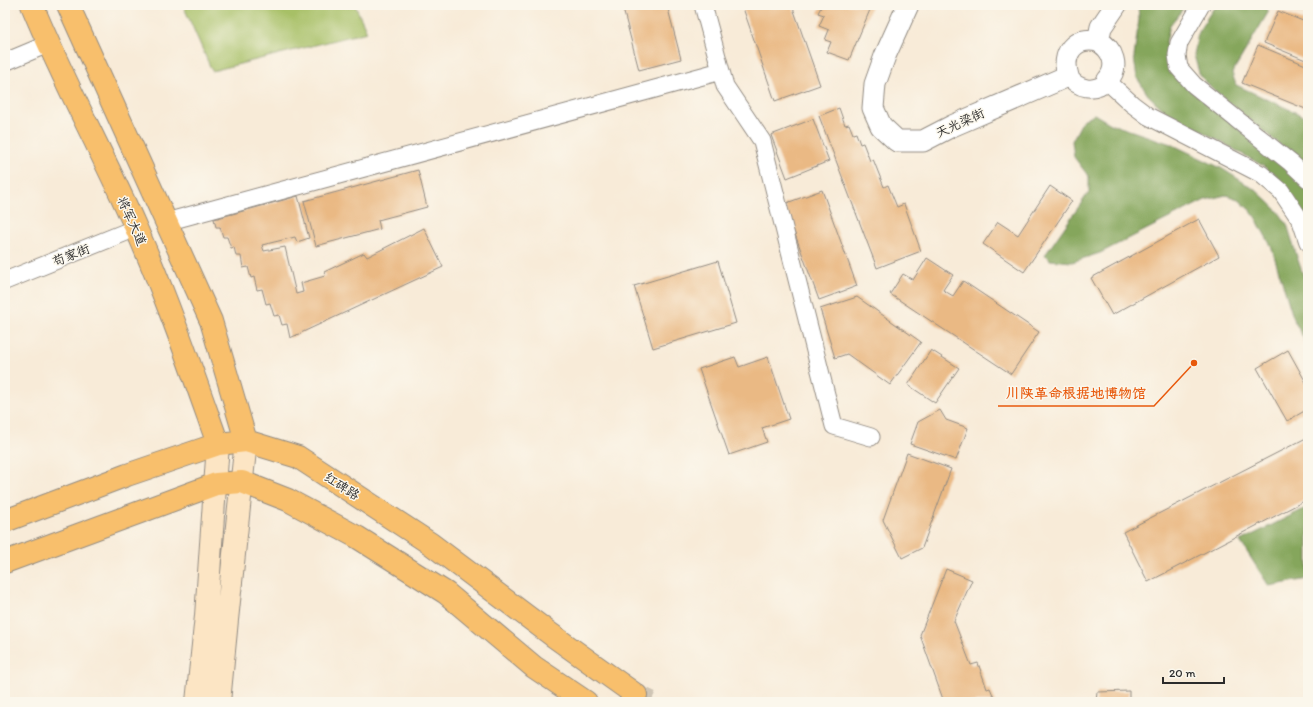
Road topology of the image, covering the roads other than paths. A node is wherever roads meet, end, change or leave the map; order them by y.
1 (32, 5) edge
2 (68, 5) edge
3 (703, 5) edge
4 (908, 5) edge
5 (1116, 5) edge
6 (1201, 5) edge
7 (1098, 41) junction
8 (48, 44) junction
9 (5, 62) edge
10 (721, 72) junction
11 (1068, 76) junction
12 (1107, 81) junction
13 (1308, 179) edge
14 (166, 222) junction
15 (136, 228) junction
16 (1308, 242) edge
17 (5, 281) edge
18 (871, 437) dead end
19 (246, 441) junction
20 (218, 444) junction
21 (242, 482) junction
22 (216, 484) junction
23 (5, 521) edge
24 (5, 562) edge
25 (636, 696) tunnel mouth
26 (197, 702) edge
27 (219, 702) edge
28 (586, 702) edge

1 - 8 main road, 将军大道
2 - 14 main road
3 - 10 street
4 - 11 street, 天光梁街
5 - 7 street
6 - 13 street
7 - 11 street
7 - 12 street
8 - 9 street
8 - 15 main road, 将军大道
10 - 14 street
10 - 18 street
11 - 12 street
12 - 16 street
14 - 19 main road
15 - 17 street, 苟家街
15 - 20 main road, 将军大道
19 - 20 main road, 红碑路
19 - 21 main road
19 - 25 main road, 红碑路
20 - 22 main road
20 - 23 main road, 红碑路
21 - 22 main road
21 - 27 main road
21 - 28 main road
22 - 24 main road
22 - 26 main road

